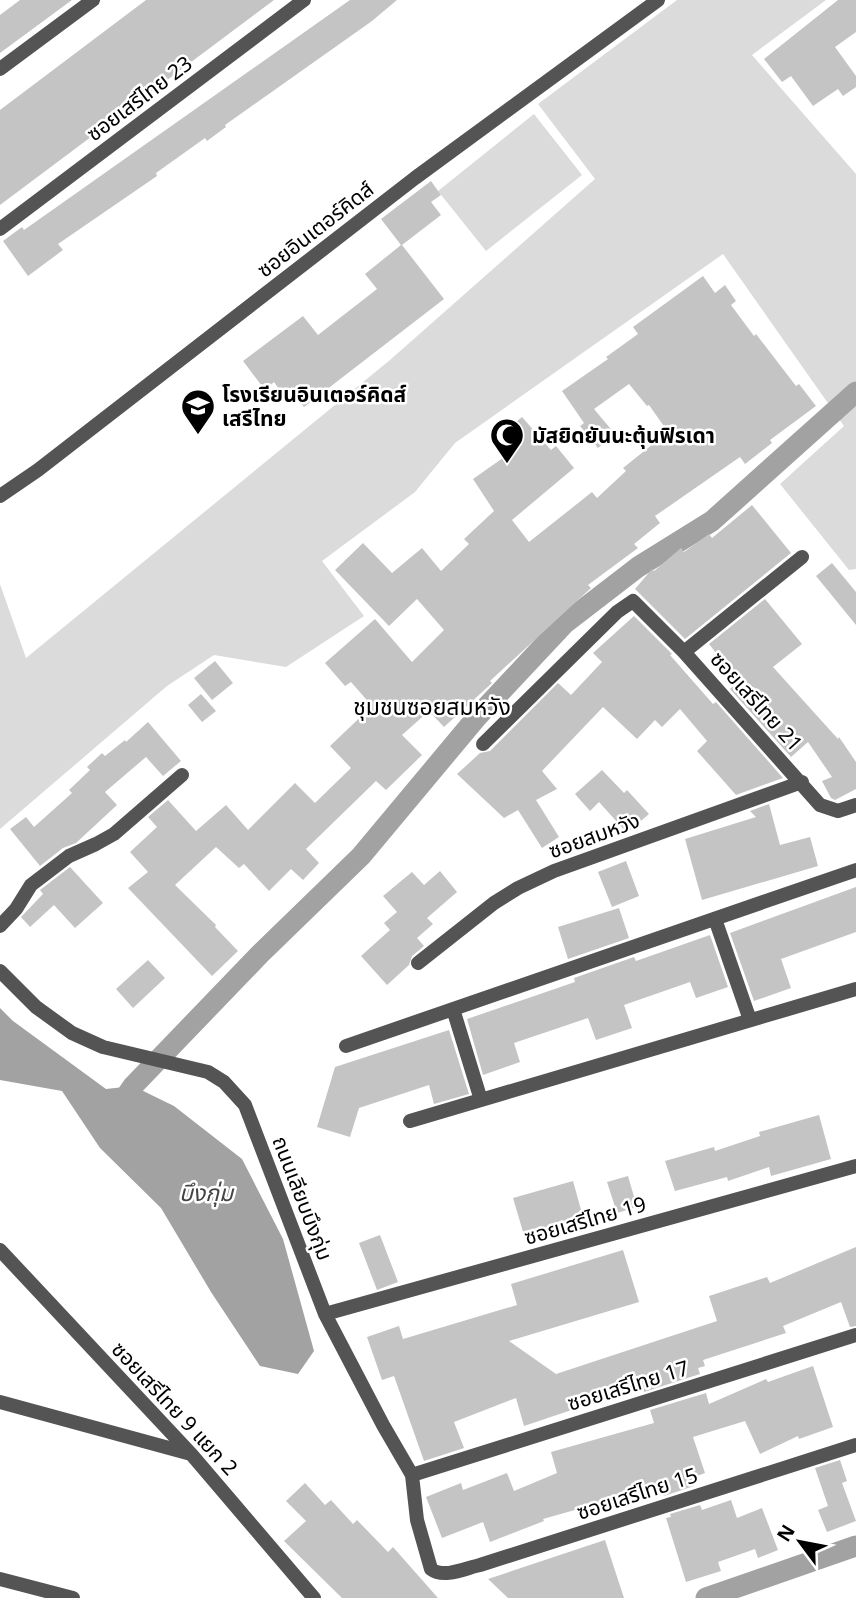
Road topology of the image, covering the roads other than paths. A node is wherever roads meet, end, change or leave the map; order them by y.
1 (93, 0) edge
2 (304, 0) edge
3 (658, 0) edge
4 (0, 69) edge
5 (0, 229) edge
6 (0, 496) edge
7 (802, 557) dead end
8 (684, 652) junction
9 (483, 744) dead end
10 (182, 775) dead end
11 (802, 782) junction
12 (856, 805) edge
13 (856, 870) edge
14 (715, 919) junction
15 (0, 926) edge
16 (418, 963) dead end
17 (0, 971) edge
18 (856, 989) edge
19 (453, 1009) junction
20 (750, 1020) junction
21 (346, 1046) dead end
22 (481, 1100) junction
23 (410, 1121) dead end
24 (856, 1166) edge
25 (0, 1250) edge
26 (324, 1314) junction
27 (856, 1335) edge
28 (0, 1402) edge
29 (856, 1445) edge
30 (192, 1455) junction
31 (412, 1475) junction
32 (432, 1569) joint
33 (0, 1579) edge
34 (73, 1598) edge
35 (314, 1598) edge

1 - 4 street
2 - 5 street, ซอยเสรีไทย 23
3 - 6 street, ซอยอินเตอร์คิดส์
7 - 8 street
8 - 9 street, ซอยเสรีไทย 21
8 - 11 street, ซอยเสรีไทย 21
10 - 15 street
11 - 12 street, ซอยเสรีไทย 21
11 - 16 street, ซอยสมหวัง
13 - 14 street
14 - 19 street
14 - 20 street
17 - 26 street, ถนนเลียบบึงกุ่ม
18 - 20 street
19 - 21 street
19 - 22 street
20 - 22 street
22 - 23 street
24 - 26 street, ซอยเสรีไทย 19
25 - 30 street, ซอยเสรีไทย 9 แยก 2
26 - 31 street, ถนนเลียบบึงกุ่ม
27 - 31 street, ซอยเสรีไทย 17
28 - 30 street
29 - 32 street, ซอยเสรีไทย 15
30 - 35 street, ซอยเสรีไทย 9 แยก 2
31 - 32 street, ถนนเลียบบึงกุ่ม
33 - 34 street

